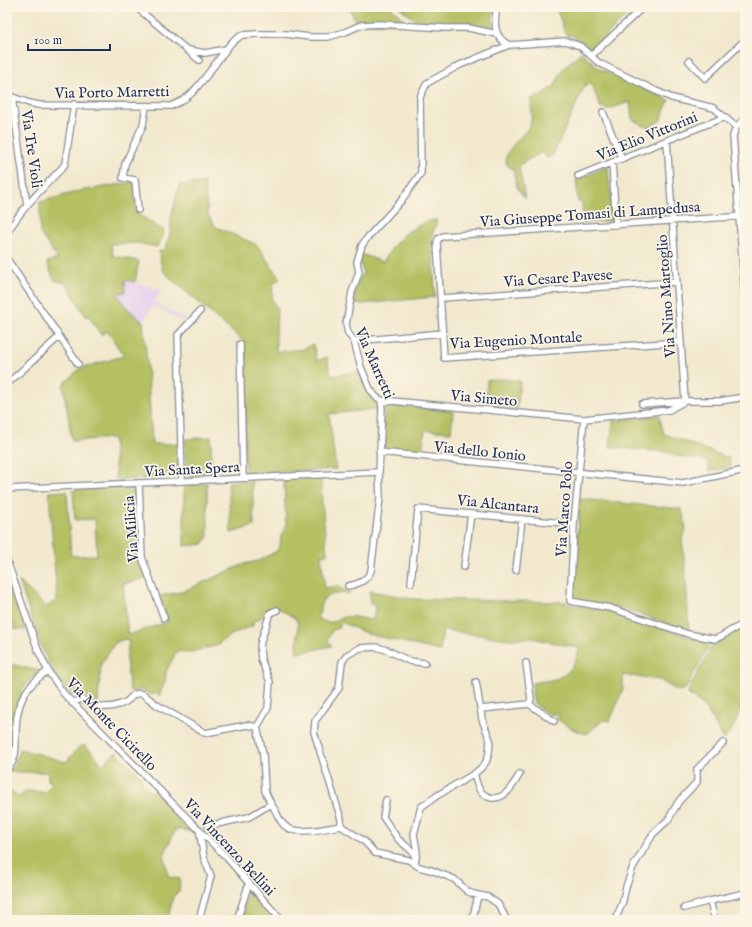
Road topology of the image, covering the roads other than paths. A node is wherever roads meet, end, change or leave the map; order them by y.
1 (136, 7) edge
2 (497, 7) edge
3 (643, 7) edge
4 (497, 34) junction
5 (745, 40) edge
6 (508, 45) junction
7 (187, 49) junction
8 (226, 49) junction
9 (591, 56) junction
10 (199, 60) dead end
11 (689, 61) dead end
12 (10, 96) edge
13 (74, 104) junction
14 (146, 106) junction
15 (603, 112) dead end
16 (726, 117) junction
17 (745, 118) edge
18 (736, 128) junction
19 (667, 141) junction
20 (622, 159) junction
21 (612, 162) junction
22 (578, 176) dead end
23 (27, 205) junction
24 (138, 210) dead end
25 (742, 216) edge
26 (673, 221) junction
27 (616, 225) junction
28 (7, 233) edge
29 (438, 239) joint
30 (7, 259) edge
31 (677, 282) junction
32 (745, 296) edge
33 (441, 298) junction
34 (200, 311) dead end
35 (443, 333) junction
36 (59, 337) junction
37 (354, 341) junction
38 (681, 342) junction
39 (240, 344) dead end
40 (78, 364) dead end
41 (7, 384) edge
42 (745, 397) edge
43 (381, 400) junction
44 (685, 401) junction
45 (642, 404) dead end
46 (584, 419) junction
47 (379, 452) junction
48 (745, 470) edge
49 (379, 472) junction
50 (579, 473) junction
51 (243, 478) junction
52 (182, 481) junction
53 (139, 483) junction
54 (7, 489) edge
55 (470, 514) junction
56 (522, 519) junction
57 (574, 524) junction
58 (7, 561) edge
59 (464, 567) dead end
60 (516, 570) dead end
61 (411, 583) dead end
62 (348, 586) dead end
63 (277, 610) dead end
64 (164, 618) dead end
65 (745, 625) edge
66 (425, 663) dead end
67 (526, 663) dead end
68 (48, 671) junction
69 (476, 682) dead end
70 (72, 703) junction
71 (529, 704) junction
72 (481, 709) junction
73 (554, 720) dead end
74 (257, 727) junction
75 (723, 743) dead end
76 (7, 769) edge
77 (474, 774) junction
78 (520, 774) dead end
79 (160, 790) joint
80 (386, 800) dead end
81 (271, 804) junction
82 (208, 826) dead end
83 (341, 826) junction
84 (199, 829) junction
85 (415, 861) junction
86 (249, 884) junction
87 (745, 893) edge
88 (478, 895) junction
89 (710, 901) junction
90 (684, 908) dead end
91 (199, 920) edge
92 (237, 920) edge
93 (281, 920) edge
94 (470, 920) edge
95 (507, 920) edge
96 (615, 920) edge
97 (715, 920) edge

1 - 7 street
2 - 4 street
3 - 9 street
4 - 6 street
4 - 8 street, Via Porto Marretti
5 - 11 street
6 - 9 street, Via Marretti
6 - 37 street, Via Marretti
7 - 8 street
7 - 10 street
8 - 14 street, Via Porto Marretti
9 - 16 street, Via Marretti
12 - 13 street, Via Porto Marretti
12 - 23 street, Via Tre Violi
13 - 14 street, Via Porto Marretti
13 - 23 street
14 - 24 street
15 - 20 street
16 - 18 street, Via Marretti
16 - 19 street, Via Elio Vittorini
17 - 18 street
18 - 25 street
19 - 20 street, Via Elio Vittorini
19 - 26 street, Via Nino Martoglio
20 - 21 street, Via Elio Vittorini
21 - 22 street, Via Elio Vittorini
21 - 27 street
23 - 28 street
25 - 26 street, Via Giuseppe Tomasi di Lampedusa
25 - 32 street
26 - 27 street, Via Giuseppe Tomasi di Lampedusa
26 - 31 street, Via Nino Martoglio
27 - 29 street, Via Giuseppe Tomasi di Lampedusa
29 - 33 street, Via Eugenio Montale
30 - 36 street
31 - 33 street, Via Cesare Pavese
31 - 38 street, Via Nino Martoglio
33 - 35 street, Via Eugenio Montale
34 - 52 street
35 - 37 street
35 - 38 street, Via Eugenio Montale
36 - 40 street
36 - 41 street
37 - 43 street, Via Marretti
38 - 44 street, Via Nino Martoglio
39 - 51 street
42 - 44 street
43 - 46 street, Via Simeto
43 - 47 street, Via Marretti
44 - 45 street
44 - 46 street, Via Simeto
46 - 50 street, Via Marco Polo
47 - 49 street, Via Marretti
47 - 50 street, Via dello Ionio
48 - 50 street, Via dello Ionio
49 - 51 street, Via Santa Spera
49 - 62 street, Via Marretti
50 - 57 street, Via Marco Polo
51 - 52 street, Via Santa Spera
52 - 53 street, Via Santa Spera
53 - 54 street, Via Santa Spera
53 - 64 street, Via Milicia
55 - 56 street, Via Alcantara
55 - 59 street
55 - 61 street, Via Alcantara
56 - 57 street, Via Alcantara
56 - 60 street
57 - 65 street, Via Marco Polo
58 - 68 street, Via Monte Cicirello
63 - 74 street
66 - 83 street
67 - 71 street
68 - 70 street, Via Monte Cicirello
68 - 76 street
69 - 72 street
70 - 74 street
70 - 79 street, Via Monte Cicirello
71 - 72 street
71 - 73 street
72 - 77 street
74 - 81 street
75 - 96 street
77 - 78 street
77 - 85 street
79 - 84 street, Via Vincenzo Bellini
80 - 85 street
81 - 82 street
81 - 83 street
83 - 85 street
84 - 86 street, Via Vincenzo Bellini
84 - 91 street
85 - 88 street
86 - 92 street
86 - 93 street, Via Vincenzo Bellini
87 - 89 street
88 - 94 street
88 - 95 street
89 - 90 street
89 - 97 street

